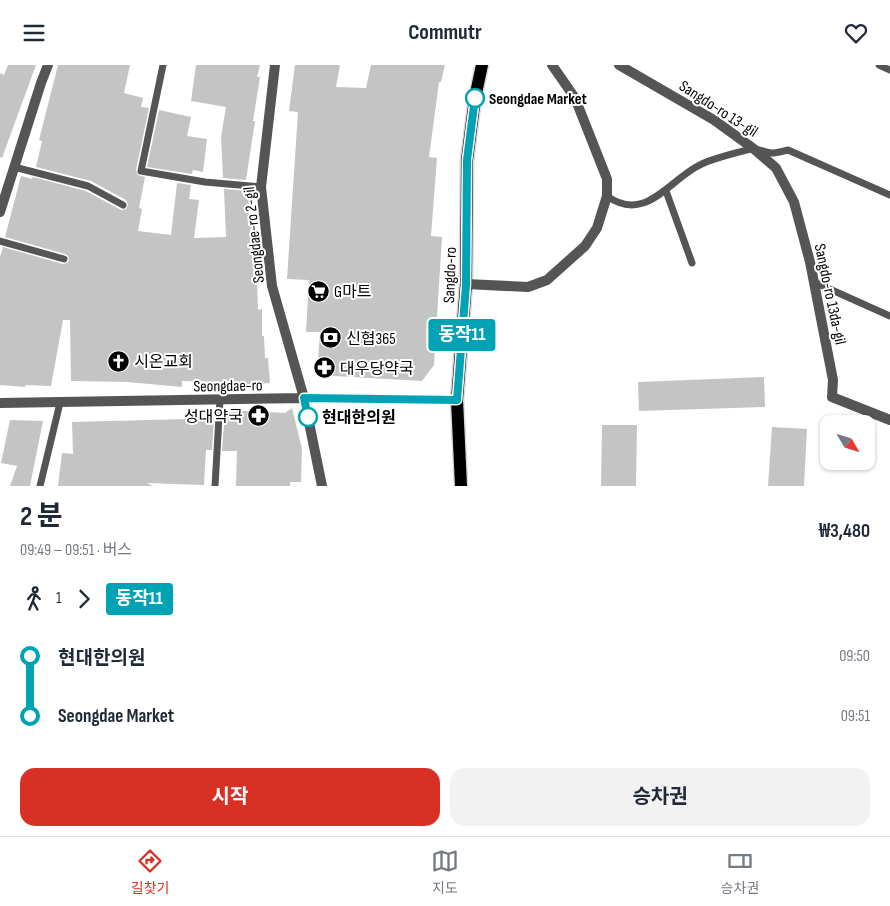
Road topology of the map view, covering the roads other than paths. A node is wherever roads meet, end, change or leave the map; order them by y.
1 (48, 65) edge
2 (163, 65) edge
3 (275, 65) edge
4 (482, 65) edge
5 (552, 65) edge
6 (619, 65) edge
7 (879, 65) edge
8 (890, 70) edge
9 (754, 149) junction
10 (14, 167) junction
11 (261, 187) junction
12 (666, 191) junction
13 (607, 195) junction
14 (890, 195) edge
15 (123, 205) dead end
16 (0, 212) edge
17 (0, 241) edge
18 (64, 259) dead end
19 (692, 263) dead end
20 (814, 281) junction
21 (466, 285) junction
22 (890, 316) edge
23 (304, 398) junction
24 (220, 400) junction
25 (457, 400) junction
26 (0, 403) edge
27 (60, 403) junction
28 (890, 420) edge
29 (40, 486) edge
30 (215, 486) edge
31 (322, 486) edge
32 (461, 486) edge

1 - 10 street
2 - 11 lane
3 - 11 street, Seongdae-ro 2-gil
4 - 21 main road, Sangdo-ro
5 - 13 street
6 - 9 street, Sangdo-ro 13-gil
7 - 8 lane
9 - 12 lane
9 - 14 lane, Sangdo-ro 13-gil
9 - 20 street, Sangdo-ro 13da-gil
10 - 15 lane
10 - 16 street
11 - 23 street, Seongdae-ro 2-gil
12 - 13 lane
12 - 19 lane
13 - 21 street
17 - 18 lane
20 - 22 lane
20 - 28 street, Sangdo-ro 13da-gil
21 - 25 main road, Sangdo-ro
23 - 24 street, Seongdae-ro
23 - 25 street, Seongdae-ro
23 - 31 street, Seongdae-ro 2-gil
24 - 27 street, Seongdae-ro
24 - 30 lane
25 - 32 main road, Sangdo-ro
26 - 27 street, Seongdae-ro
27 - 29 lane

